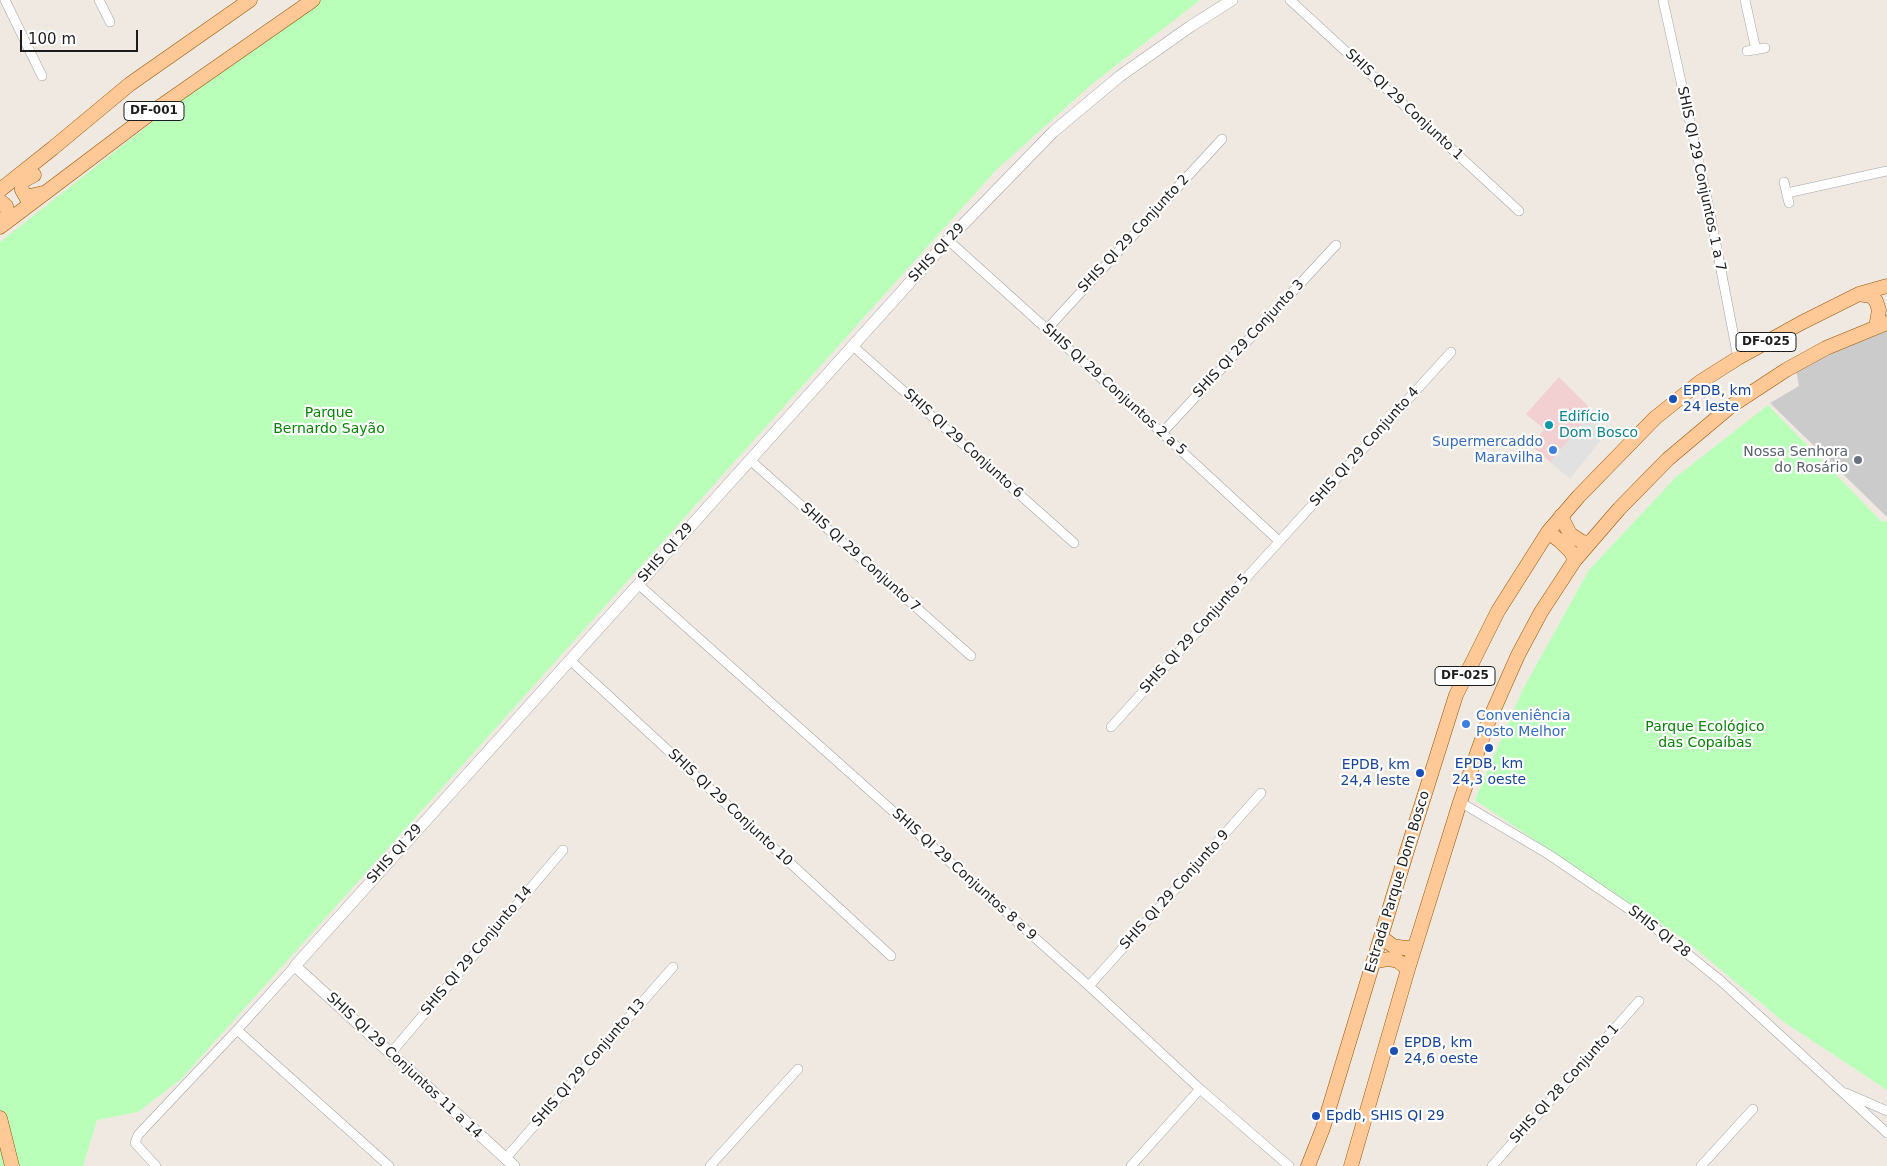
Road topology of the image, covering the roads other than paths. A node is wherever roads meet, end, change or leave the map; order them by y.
1 (5, 0) edge
2 (99, 0) edge
3 (250, 0) edge
4 (313, 0) edge
5 (1232, 0) edge
6 (1290, 0) edge
7 (1663, 0) edge
8 (1746, 0) edge
9 (110, 22) dead end
10 (1756, 50) dead end
11 (42, 76) dead end
12 (1222, 139) dead end
13 (54, 148) junction
14 (1887, 171) edge
15 (1784, 182) dead end
16 (54, 187) junction
17 (0, 190) edge
18 (0, 201) edge
19 (1519, 211) dead end
20 (0, 226) edge
21 (948, 240) junction
22 (1336, 245) dead end
23 (1887, 286) edge
24 (1887, 290) edge
25 (1859, 294) junction
26 (1887, 302) edge
27 (1881, 325) edge
28 (1047, 329) junction
29 (853, 346) junction
30 (1451, 352) dead end
31 (1738, 358) junction
32 (1162, 433) junction
33 (750, 460) junction
34 (1561, 516) junction
35 (1548, 532) junction
36 (1279, 541) junction
37 (1074, 543) dead end
38 (1589, 543) junction
39 (1575, 560) junction
40 (638, 584) junction
41 (971, 656) dead end
42 (570, 660) junction
43 (1111, 727) dead end
44 (1261, 793) dead end
45 (1460, 802) junction
46 (563, 850) dead end
47 (1381, 937) junction
48 (1415, 947) junction
49 (891, 956) dead end
50 (1373, 962) junction
51 (295, 966) junction
52 (673, 967) dead end
53 (1408, 969) junction
54 (1089, 986) junction
55 (1639, 1001) dead end
56 (237, 1030) junction
57 (391, 1053) junction
58 (798, 1069) dead end
59 (1837, 1088) junction
60 (1200, 1089) junction
61 (1753, 1109) dead end
62 (1887, 1111) edge
63 (0, 1118) edge
64 (1887, 1133) edge
65 (510, 1162) edge
66 (12, 1166) edge
67 (156, 1166) edge
68 (389, 1166) edge
69 (710, 1166) edge
70 (1131, 1166) edge
71 (1289, 1166) edge
72 (1308, 1166) edge
73 (1351, 1166) edge
74 (1492, 1166) edge
75 (1701, 1166) edge

1 - 11 street
2 - 9 street
3 - 13 main road, DF-001
4 - 16 main road, DF-001
5 - 21 street, SHIS QI 29
6 - 19 street, SHIS QI 29 Conjunto 1
7 - 31 street, SHIS QI 29 Conjuntos 1 a 7
8 - 10 street
12 - 28 street, SHIS QI 29 Conjunto 2
13 - 16 main road
13 - 17 main road, DF-001
14 - 15 street
16 - 20 main road, DF-001
18 - 20 main road
21 - 28 street, SHIS QI 29 Conjuntos 2 a 5
21 - 29 street, SHIS QI 29
22 - 32 street, SHIS QI 29 Conjunto 3
23 - 25 main road, Estrada Parque Dom Bosco / DF-025
24 - 26 main road
25 - 27 main road
25 - 31 main road, Estrada Parque Dom Bosco / DF-025
27 - 38 main road, DF-025
28 - 32 street, SHIS QI 29 Conjuntos 2 a 5
29 - 33 street, SHIS QI 29
29 - 37 street, SHIS QI 29 Conjunto 6
30 - 36 street, SHIS QI 29 Conjunto 4
31 - 34 main road, Estrada Parque Dom Bosco / DF-025
32 - 36 street, SHIS QI 29 Conjuntos 2 a 5
33 - 40 street, SHIS QI 29
33 - 41 street, SHIS QI 29 Conjunto 7
34 - 35 main road, Estrada Parque Dom Bosco / DF-025
34 - 38 main road
35 - 39 main road
35 - 47 main road, Estrada Parque Dom Bosco / DF-025
36 - 43 street, SHIS QI 29 Conjunto 5
38 - 39 main road, DF-025
39 - 45 main road, DF-025
40 - 42 street, SHIS QI 29
40 - 54 street, SHIS QI 29 Conjuntos 8 e 9
42 - 49 street, SHIS QI 29 Conjunto 10
42 - 51 street, SHIS QI 29
44 - 54 street, SHIS QI 29 Conjunto 9
45 - 48 main road, DF-025
45 - 59 street, SHIS QI 28
46 - 57 street, SHIS QI 29 Conjunto 14
47 - 48 main road
47 - 50 main road, Estrada Parque Dom Bosco / DF-025
48 - 53 main road, DF-025
50 - 53 main road
50 - 72 main road, Estrada Parque Dom Bosco / DF-025
51 - 56 street, SHIS QI 29
51 - 57 street, SHIS QI 29 Conjuntos 11 a 14
52 - 65 street, SHIS QI 29 Conjunto 13
53 - 73 main road, DF-025
54 - 60 street, SHIS QI 29 Conjuntos 8 e 9
55 - 74 street, SHIS QI 28 Conjunto 1
56 - 67 street, SHIS QI 29
56 - 68 street
57 - 65 street, SHIS QI 29 Conjuntos 11 a 14
58 - 69 street
59 - 62 street, SHIS QI 28
59 - 64 street, SHIS QI 28
60 - 70 street
60 - 71 street, SHIS QI 29 Conjuntos 8 e 9
61 - 75 street
63 - 66 main road

